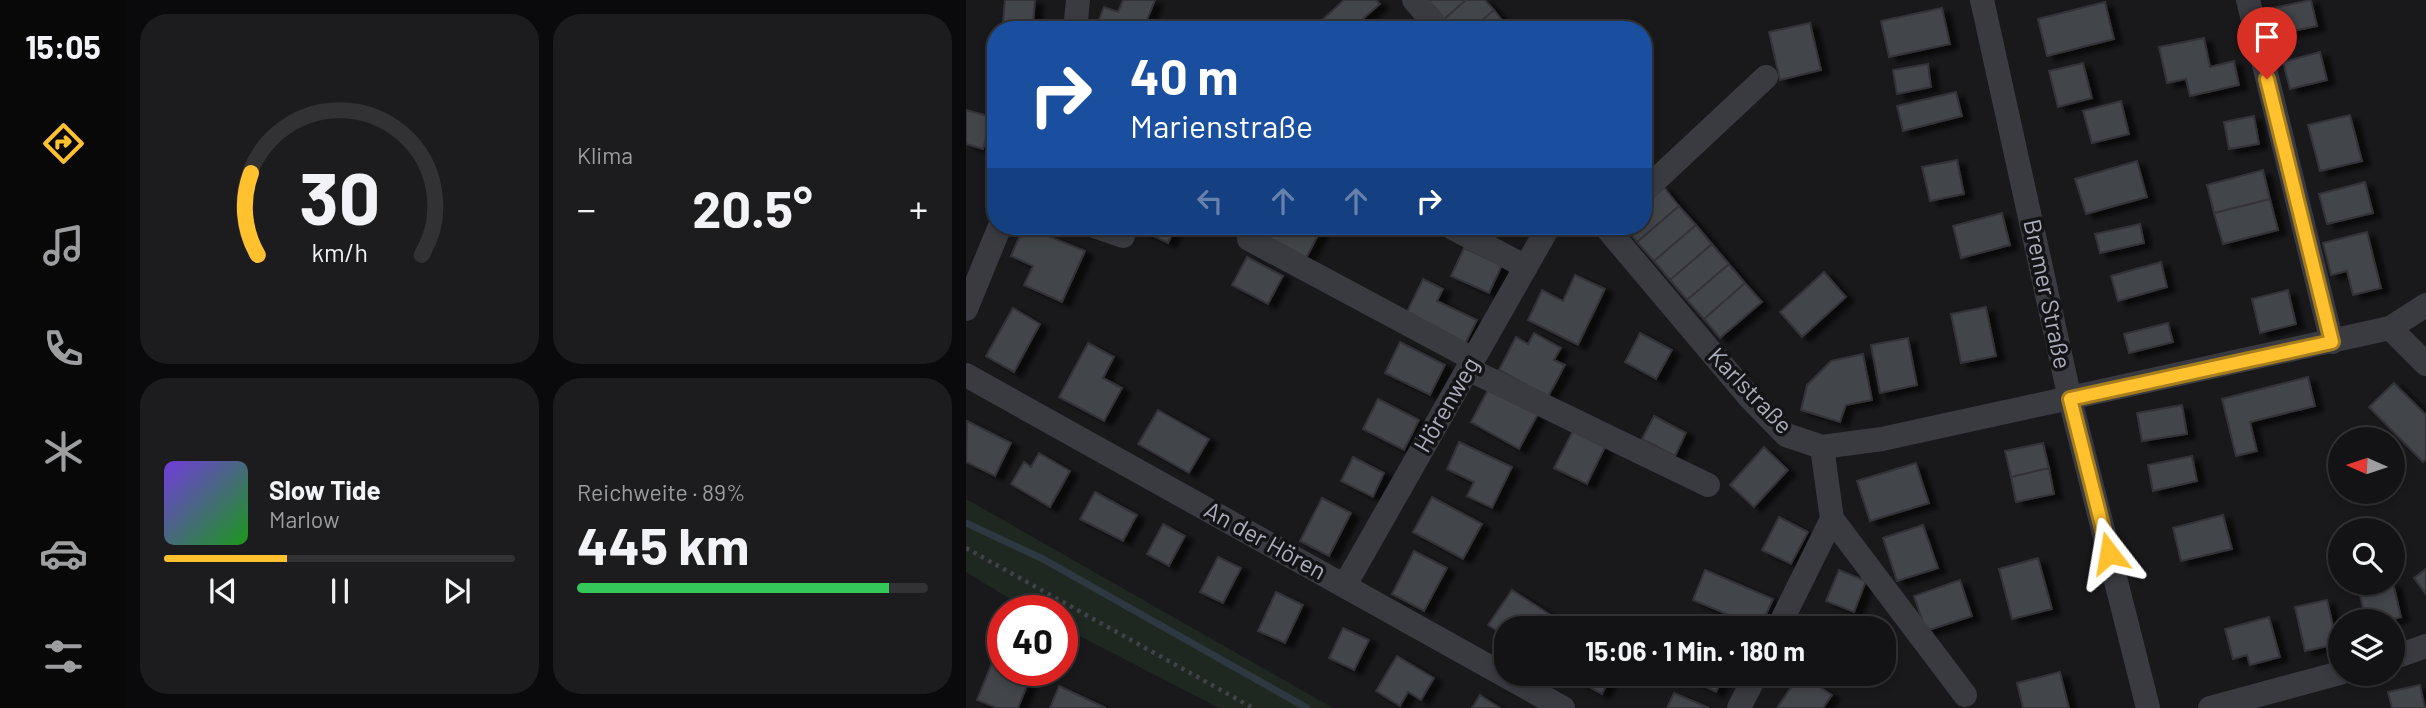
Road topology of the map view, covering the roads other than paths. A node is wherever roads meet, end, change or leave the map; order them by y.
1 (1078, 0) edge
2 (1414, 0) edge
3 (1983, 0) edge
4 (2248, 0) edge
5 (1075, 21) edge
6 (1432, 21) edge
7 (1766, 77) dead end
8 (1652, 184) edge
9 (996, 235) edge
10 (1121, 235) edge
11 (1466, 235) edge
12 (1544, 235) edge
13 (1614, 235) edge
14 (1124, 236) dead end
15 (1249, 239) dead end
16 (1526, 267) junction
17 (2426, 305) edge
18 (966, 309) edge
19 (2390, 328) junction
20 (2332, 342) junction
21 (1470, 364) junction
22 (2426, 364) edge
23 (966, 375) edge
24 (2070, 399) junction
25 (1822, 447) junction
26 (1708, 485) dead end
27 (1832, 519) junction
28 (1345, 585) junction
29 (1784, 616) edge
30 (2426, 646) edge
31 (2405, 653) edge
32 (2328, 677) edge
33 (1750, 686) edge
34 (1965, 695) dead end
35 (1563, 708) edge
36 (1739, 708) edge
37 (2148, 708) edge
38 (2210, 708) edge

1 - 5 street
2 - 6 street
3 - 24 street, Bremer Straße
4 - 20 street
7 - 8 street
9 - 18 street
10 - 14 street
11 - 16 street
12 - 16 street, Hörenweg
13 - 25 street, Karlstraße
15 - 21 street
16 - 21 street, Hörenweg
17 - 19 street, Karlstraße
19 - 20 street, Karlstraße
19 - 22 street
20 - 24 street, Karlstraße
21 - 26 street
21 - 28 street, Hörenweg
23 - 28 street, An der Hören
24 - 25 street, Karlstraße
24 - 37 street, Bremer Straße
25 - 27 street
27 - 29 street
27 - 34 street
28 - 35 street, An der Hören
30 - 31 street
32 - 38 street
33 - 36 street

